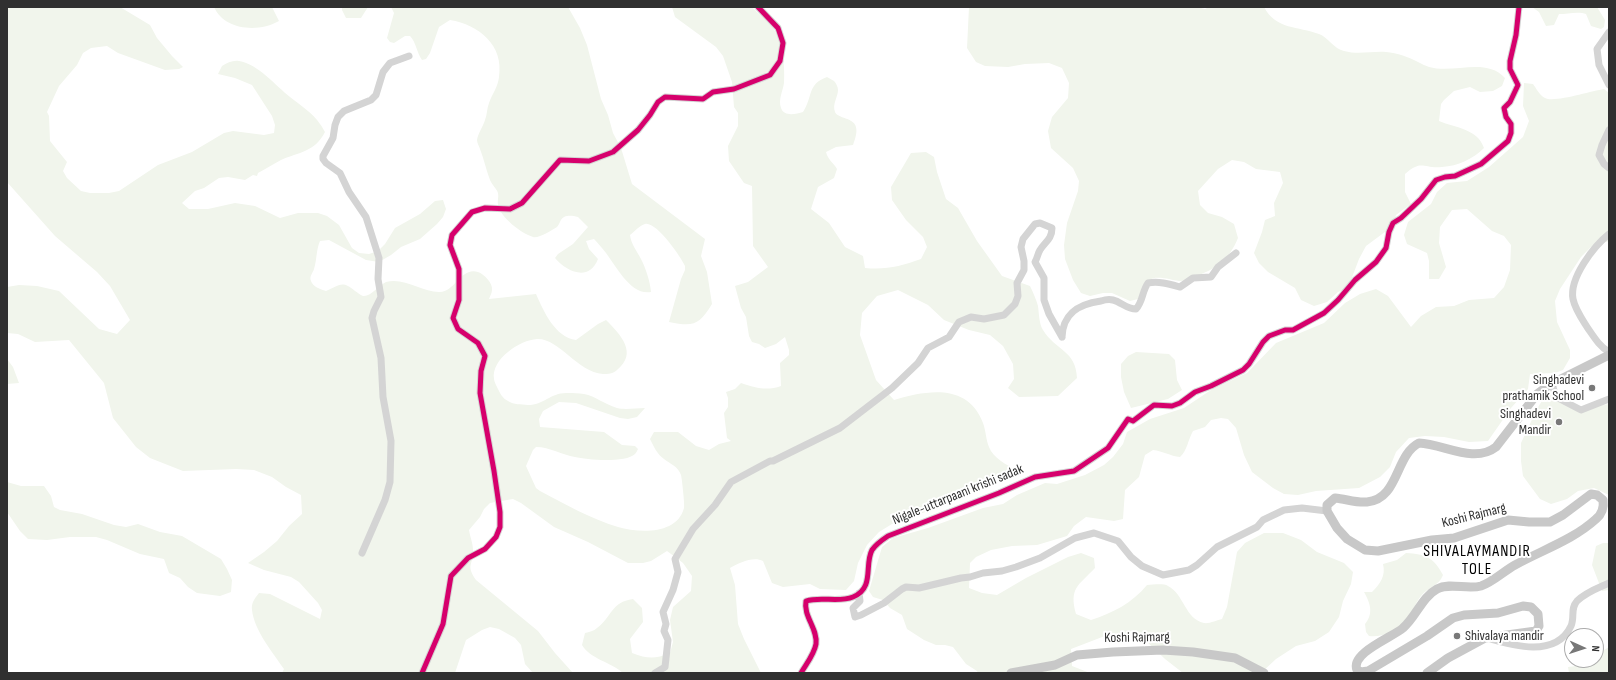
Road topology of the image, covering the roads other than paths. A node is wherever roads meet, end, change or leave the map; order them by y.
1 (758, 7) edge
2 (1519, 7) edge
3 (1609, 32) edge
4 (409, 56) dead end
5 (1609, 85) edge
6 (1609, 130) edge
7 (1609, 168) edge
8 (1609, 234) edge
9 (1236, 253) dead end
10 (1609, 353) edge
11 (1552, 384) junction
12 (1609, 398) edge
13 (1327, 511) junction
14 (362, 553) dead end
15 (1609, 583) edge
16 (859, 593) junction
17 (1485, 638) junction
18 (422, 673) edge
19 (654, 673) edge
20 (801, 673) edge
21 (1011, 673) edge
22 (1264, 673) edge
23 (1427, 673) edge

1 - 18 street
2 - 16 street, Nigale-uttarpaani krishi sadak
3 - 5 street
4 - 14 street
6 - 7 street
8 - 10 street
9 - 19 street
10 - 11 main road
11 - 12 street
11 - 13 main road
13 - 16 street
13 - 17 main road, Koshi Rajmarg
15 - 17 street
16 - 20 street
17 - 23 main road, Koshi Rajmarg
21 - 22 main road, Koshi Rajmarg

